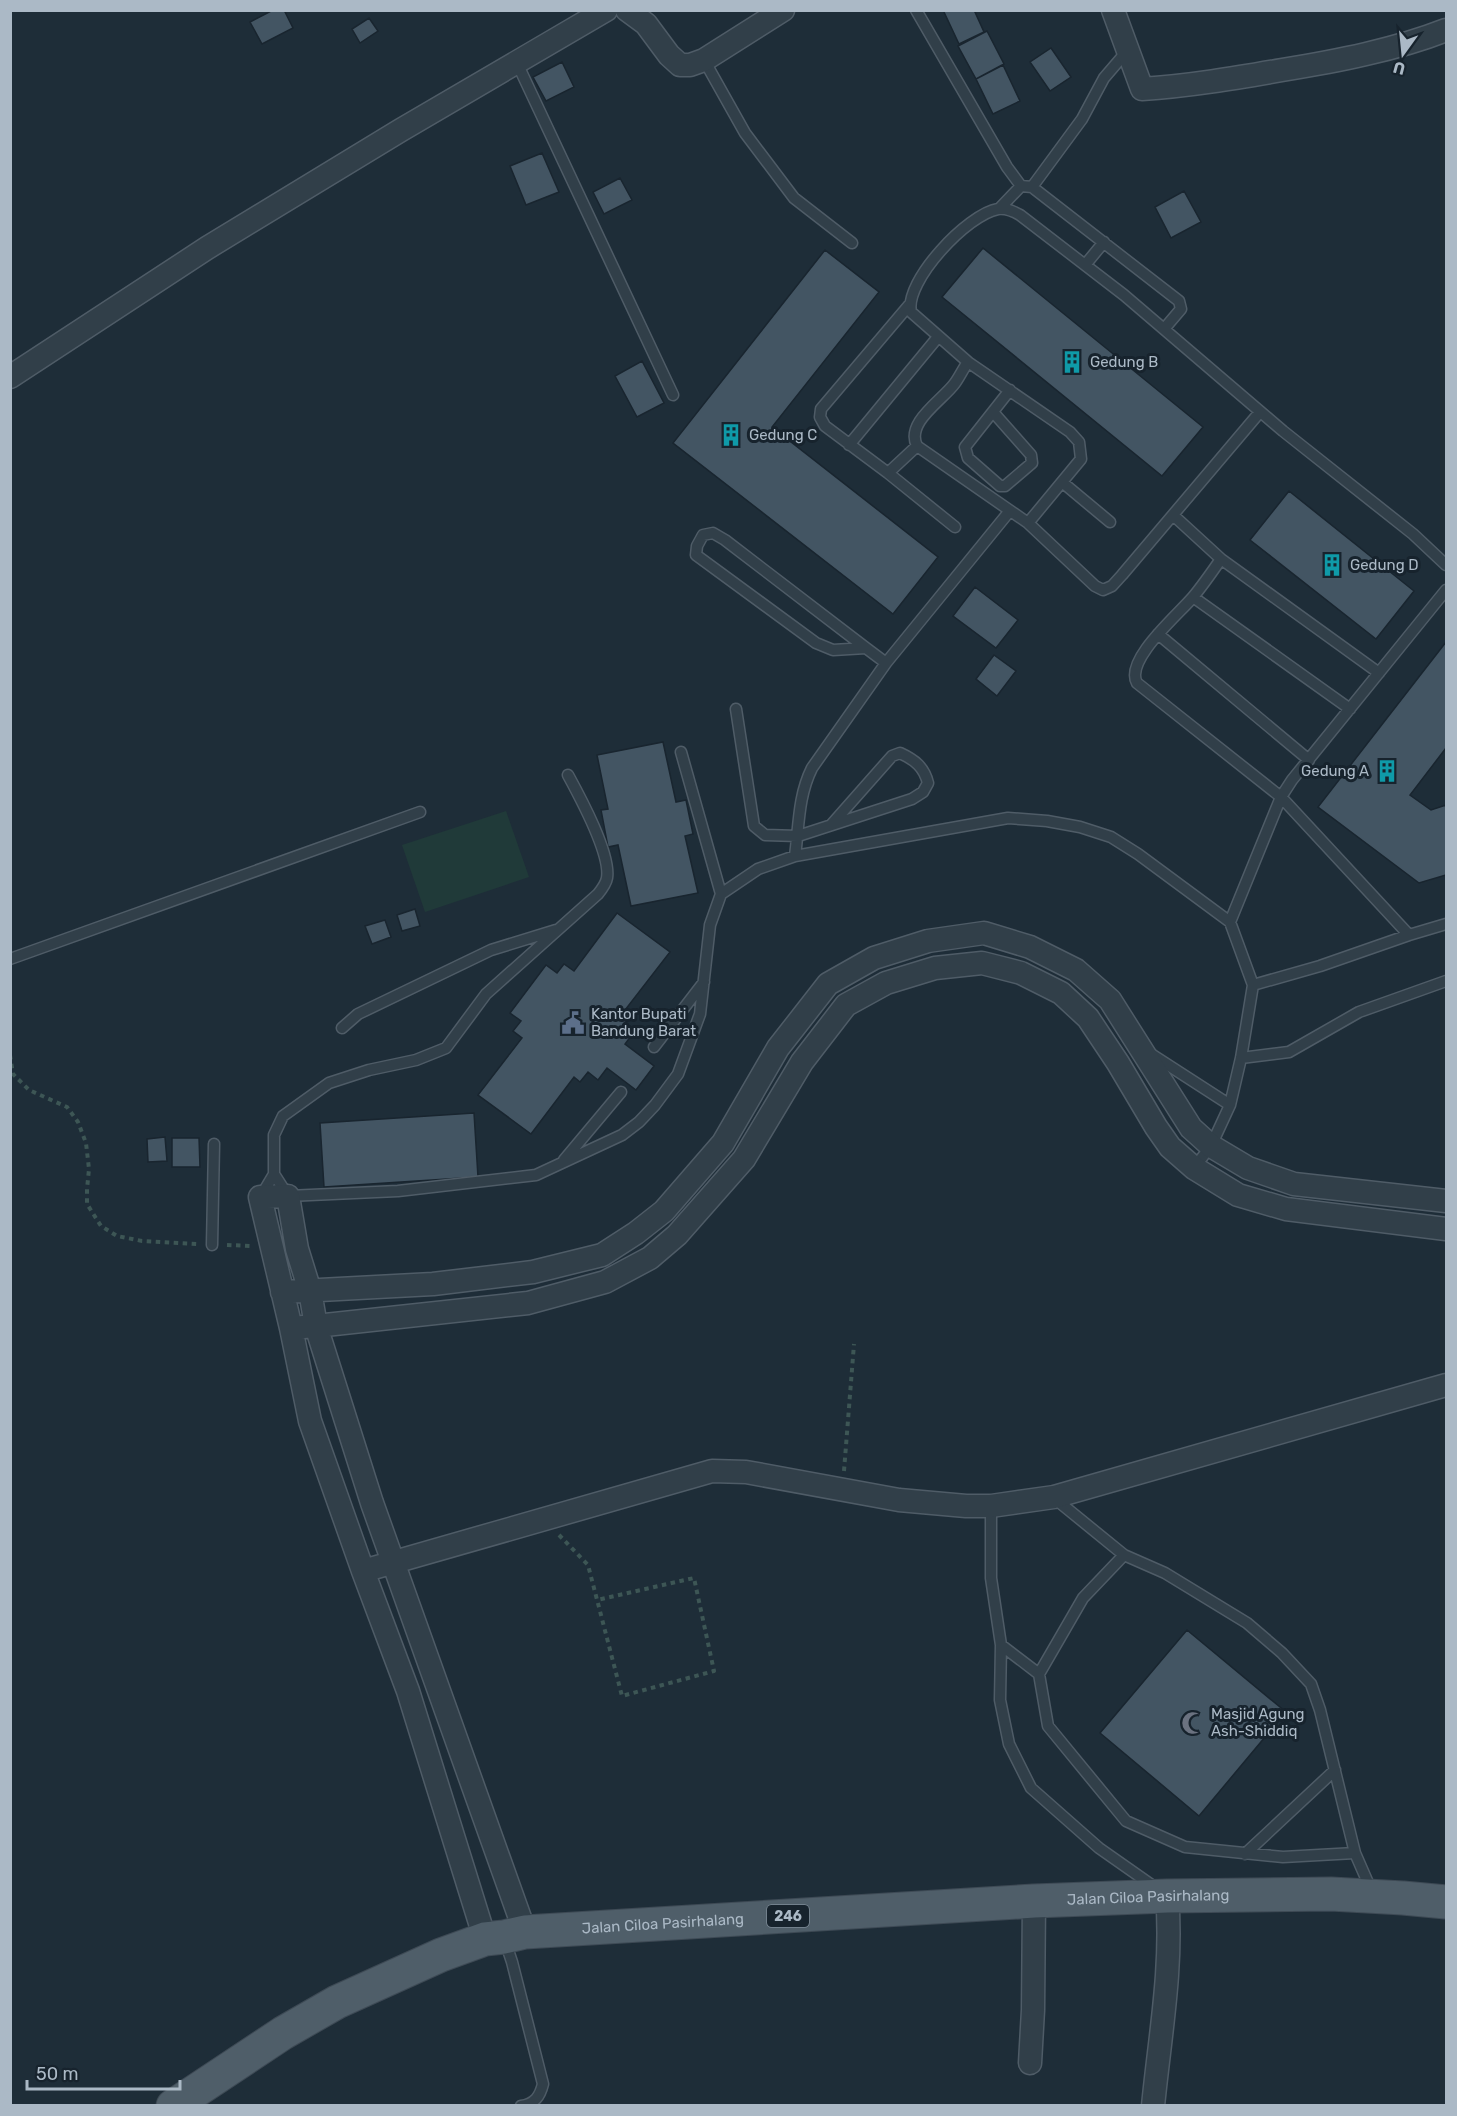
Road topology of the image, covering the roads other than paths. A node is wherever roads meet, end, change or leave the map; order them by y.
1 (606, 10) edge
2 (627, 10) edge
3 (783, 10) edge
4 (916, 10) edge
5 (1113, 10) edge
6 (1446, 30) edge
7 (1128, 49) junction
8 (704, 60) junction
9 (517, 63) junction
10 (1027, 187) junction
11 (999, 209) junction
12 (1104, 242) junction
13 (852, 243) dead end
14 (1085, 265) junction
15 (910, 304) junction
16 (1164, 329) junction
17 (938, 337) junction
18 (968, 362) junction
19 (10, 377) edge
20 (1010, 390) junction
21 (673, 395) dead end
22 (993, 412) junction
23 (1260, 412) junction
24 (849, 445) junction
25 (917, 446) junction
26 (888, 473) junction
27 (1062, 482) junction
28 (1010, 512) junction
29 (1173, 515) junction
30 (1110, 522) dead end
31 (1028, 523) junction
32 (955, 527) dead end
33 (1221, 559) junction
34 (1446, 565) edge
35 (1446, 590) edge
36 (1192, 597) junction
37 (1158, 634) junction
38 (866, 648) junction
39 (886, 663) junction
40 (1379, 673) junction
41 (736, 709) dead end
42 (1350, 709) junction
43 (681, 752) dead end
44 (1309, 760) junction
45 (568, 775) dead end
46 (1281, 797) junction
47 (420, 812) dead end
48 (831, 825) junction
49 (798, 836) junction
50 (795, 856) junction
51 (721, 894) junction
52 (1230, 922) junction
53 (1446, 924) edge
54 (559, 929) junction
55 (1409, 935) junction
56 (10, 958) edge
57 (1446, 981) edge
58 (704, 982) junction
59 (1253, 985) junction
60 (342, 1028) dead end
61 (654, 1047) dead end
62 (1142, 1052) junction
63 (1241, 1058) junction
64 (621, 1092) dead end
65 (1230, 1105) junction
66 (214, 1144) dead end
67 (1211, 1146) junction
68 (561, 1163) junction
69 (1194, 1168) junction
70 (274, 1174) junction
71 (288, 1196) junction
72 (260, 1197) junction
73 (1446, 1201) edge
74 (1446, 1229) edge
75 (212, 1245) road end
76 (310, 1291) junction
77 (282, 1292) junction
78 (316, 1326) junction
79 (291, 1328) junction
80 (1446, 1385) edge
81 (1054, 1497) junction
82 (991, 1506) junction
83 (1124, 1554) junction
84 (393, 1563) junction
85 (363, 1571) junction
86 (1001, 1645) junction
87 (1039, 1674) junction
88 (1335, 1770) junction
89 (1355, 1853) junction
90 (1245, 1854) junction
91 (1167, 1896) junction
92 (1373, 1896) junction
93 (1034, 1901) junction
94 (1446, 1902) edge
95 (504, 1936) junction
96 (1030, 2063) dead end
97 (173, 2106) edge
98 (521, 2106) edge
99 (1153, 2106) edge

1 - 9 street
2 - 8 street
3 - 8 street
4 - 10 lane
5 - 7 street
6 - 7 street
7 - 10 lane
8 - 13 lane
9 - 19 street
9 - 21 lane
10 - 11 lane
10 - 12 lane
11 - 14 lane
11 - 15 lane
12 - 14 lane
12 - 16 lane
14 - 16 lane
15 - 17 lane
15 - 24 lane
16 - 23 lane
17 - 18 lane
17 - 24 lane
18 - 20 lane
18 - 25 lane
20 - 22 lane
20 - 27 lane
22 - 22 lane
23 - 29 lane
23 - 34 lane
24 - 26 lane
25 - 26 lane
25 - 28 lane
26 - 32 lane
27 - 30 lane
27 - 31 lane
28 - 31 lane
28 - 39 lane
29 - 31 lane
29 - 33 lane
33 - 36 lane
33 - 40 lane
35 - 40 lane
36 - 37 lane
36 - 42 lane
37 - 44 lane
37 - 46 lane
38 - 38 lane
38 - 39 lane
39 - 49 lane
40 - 42 lane
41 - 49 lane
42 - 44 lane
43 - 51 lane
44 - 46 lane
45 - 54 lane
46 - 52 lane
46 - 55 lane
47 - 56 lane
48 - 48 lane
48 - 49 lane
49 - 50 lane
50 - 51 lane
50 - 52 lane
51 - 58 lane
52 - 59 lane
53 - 55 lane
54 - 60 lane
54 - 70 lane
55 - 59 lane
57 - 63 lane
58 - 61 lane
58 - 68 lane
59 - 63 lane
62 - 65 lane
62 - 67 street
62 - 76 street
63 - 65 lane
64 - 68 lane
65 - 67 lane
66 - 75 lane
67 - 69 lane
67 - 73 street
68 - 71 lane
69 - 74 street
69 - 78 street
70 - 71 lane
70 - 72 lane
71 - 72 street
71 - 76 street
72 - 77 street
76 - 77 street
76 - 78 street
77 - 79 street
78 - 79 street
78 - 84 street
79 - 85 street
80 - 81 street
81 - 82 street
81 - 83 lane
82 - 84 street
82 - 86 lane
83 - 87 lane
83 - 88 lane
84 - 85 street
84 - 95 street
85 - 95 street
86 - 87 lane
86 - 91 lane
87 - 90 lane
88 - 89 lane
88 - 90 lane
89 - 90 lane
89 - 92 lane
91 - 92 main road, Jalan Ciloa Pasirhalang / 246
91 - 93 main road, Jalan Ciloa Pasirhalang / 246
91 - 99 street
92 - 94 main road, Jalan Ciloa Pasirhalang / 246
93 - 95 main road, Jalan Ciloa Pasirhalang / 246
93 - 96 street
95 - 97 main road, Jalan Ciloa Pasirhalang / 246
95 - 98 lane

